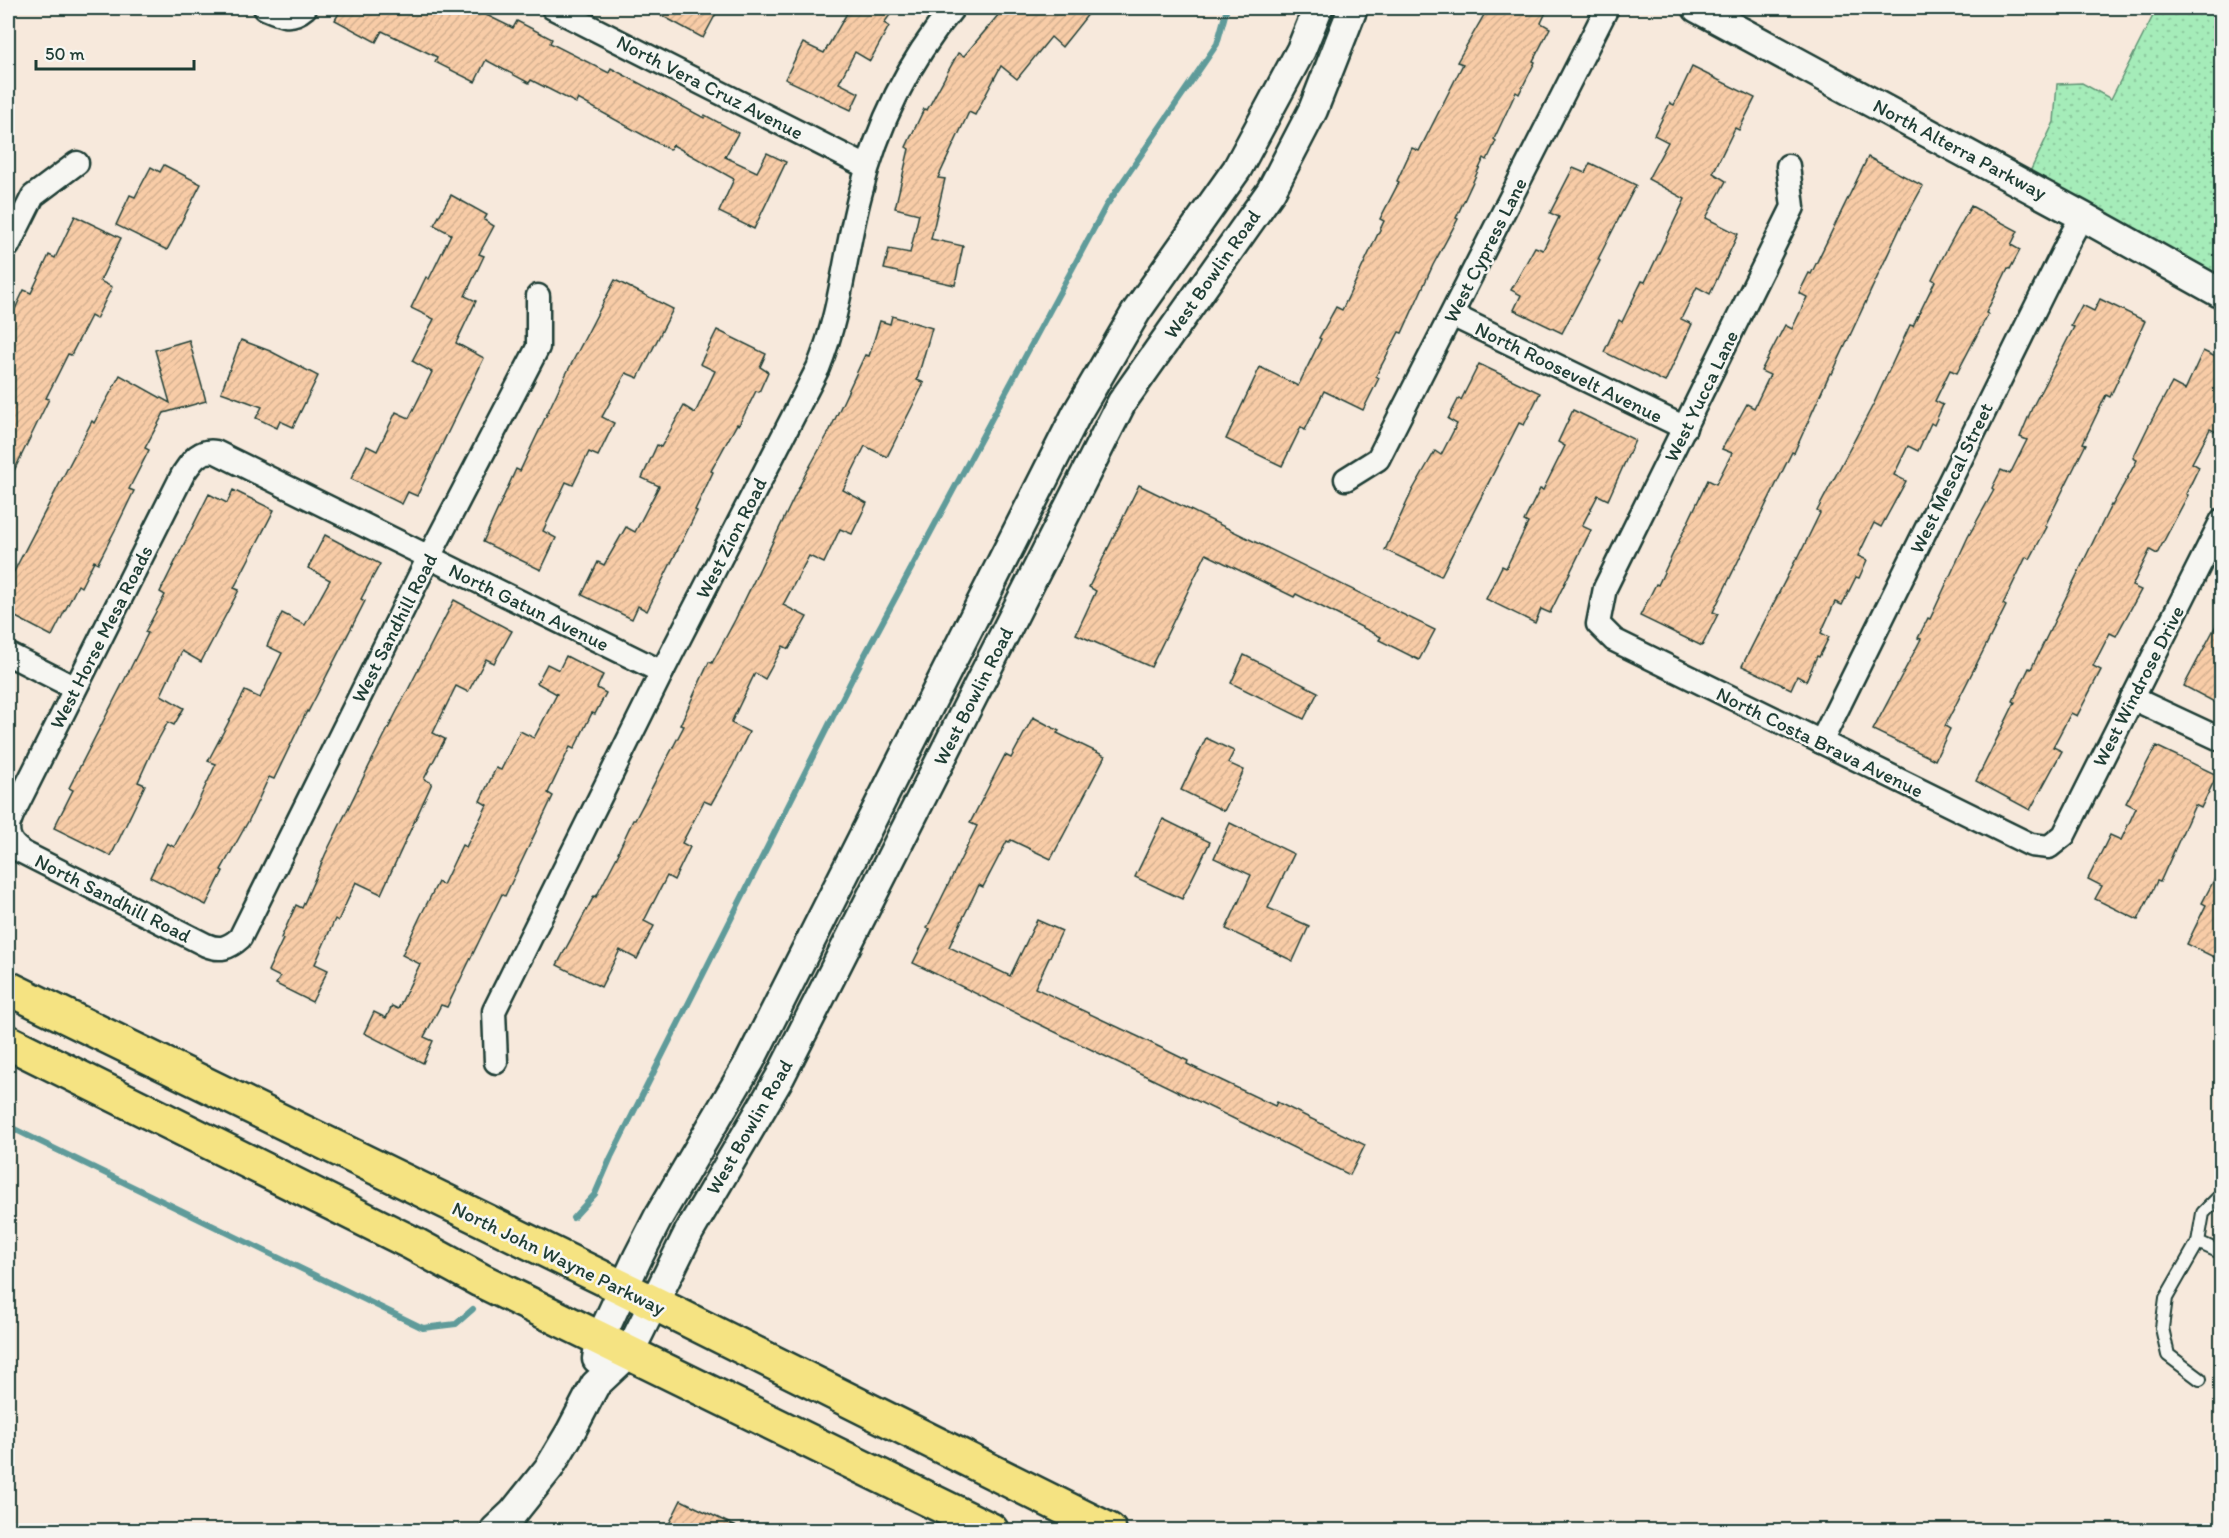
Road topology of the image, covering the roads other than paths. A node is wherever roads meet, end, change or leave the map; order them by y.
1 (265, 8) edge
2 (553, 8) edge
3 (953, 8) edge
4 (1318, 8) edge
5 (1353, 8) edge
6 (1607, 8) edge
7 (1697, 8) edge
8 (301, 11) edge
9 (592, 16) edge
10 (77, 163) dead end
11 (1788, 166) dead end
12 (867, 167) junction
13 (2082, 216) junction
14 (8, 246) edge
15 (2222, 294) edge
16 (538, 296) dead end
17 (1452, 315) junction
18 (1686, 428) junction
19 (201, 453) joint
20 (1346, 479) dead end
21 (2222, 520) edge
22 (429, 557) junction
23 (1598, 624) joint
24 (8, 654) edge
25 (662, 672) junction
26 (75, 688) junction
27 (2132, 698) junction
28 (2222, 740) edge
29 (1821, 742) junction
30 (8, 827) edge
31 (8, 837) edge
32 (2049, 847) joint
33 (224, 949) joint
34 (8, 988) edge
35 (8, 1042) edge
36 (496, 1062) dead end
37 (2222, 1194) edge
38 (2198, 1242) junction
39 (2222, 1253) edge
40 (623, 1289) junction
41 (654, 1304) junction
42 (600, 1338) junction
43 (629, 1353) junction
44 (2200, 1379) dead end
45 (595, 1385) junction
46 (495, 1530) edge
47 (991, 1530) edge
48 (1109, 1530) edge

1 - 8 street
2 - 9 street, North Vera Cruz Avenue
3 - 12 street, West Zion Road
4 - 40 street, West Bowlin Road
5 - 41 street, West Bowlin Road
6 - 17 street, West Cypress Lane
7 - 13 street, North Alterra Parkway
9 - 12 street, North Vera Cruz Avenue
10 - 14 street
11 - 18 street, West Yucca Lane
12 - 25 street, West Zion Road
13 - 15 street, North Alterra Parkway
13 - 29 street, West Mescal Street
16 - 22 street, West Sandhill Road
17 - 18 street, North Roosevelt Avenue
17 - 20 street, West Cypress Lane
18 - 23 street, West Yucca Lane
19 - 22 street, North Gatun Avenue
19 - 26 street, West Horse Mesa Roads
21 - 27 street, West Windrose Drive
22 - 25 street, North Gatun Avenue
22 - 33 street, West Sandhill Road
23 - 29 street, North Costa Brava Avenue
24 - 26 street
25 - 36 street, West Zion Road
26 - 30 street, West Horse Mesa Roads
27 - 28 street
27 - 32 street, West Windrose Drive
29 - 32 street, North Costa Brava Avenue
30 - 31 street, West Horse Mesa Roads
31 - 33 street, North Sandhill Road
34 - 40 highway, North John Wayne Parkway
35 - 42 highway
37 - 38 lane
38 - 39 lane
38 - 44 lane
40 - 41 highway, North John Wayne Parkway
40 - 42 street, West Bowlin Road
41 - 43 street, West Bowlin Road
41 - 48 highway, North John Wayne Parkway
42 - 43 highway
42 - 45 street, West Bowlin Road
43 - 45 street, West Bowlin Road
43 - 47 highway
45 - 46 street, West Bowlin Road

